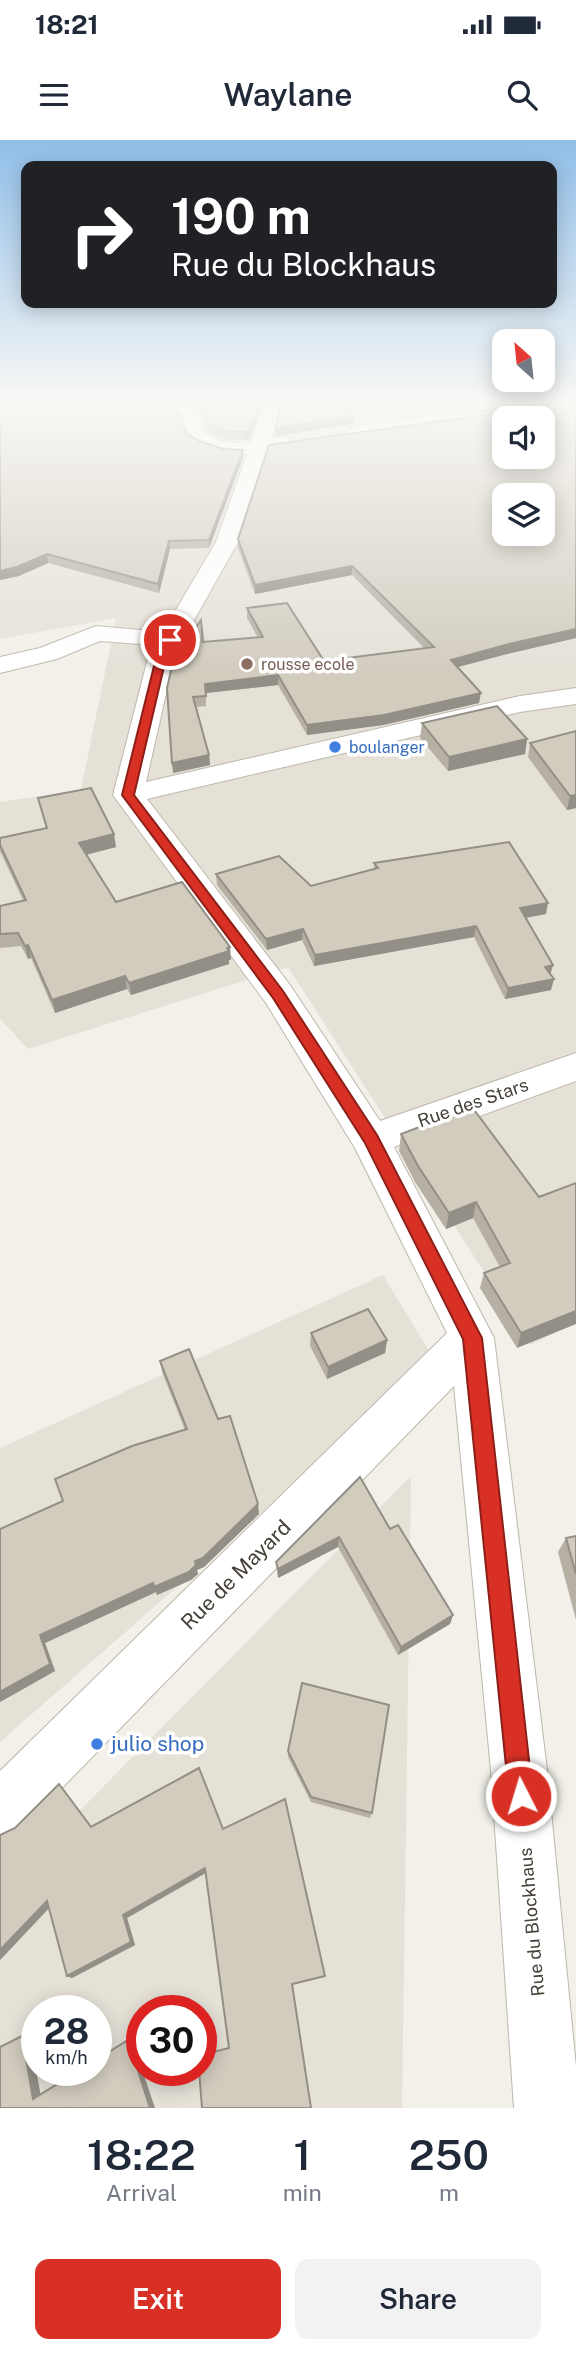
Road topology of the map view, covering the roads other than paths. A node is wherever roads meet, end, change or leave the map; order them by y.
1 (254, 492) edge
2 (170, 640) junction
3 (0, 665) edge
4 (576, 696) edge
5 (128, 795) junction
6 (576, 1067) edge
7 (371, 1140) junction
8 (472, 1338) junction
9 (0, 1811) edge
10 (547, 2108) edge

1 - 2 street
2 - 3 street
2 - 5 street
4 - 5 street
5 - 7 street, Rue du Blockhaus
6 - 7 street, Rue des Stars
7 - 8 street, Rue du Blockhaus
8 - 9 street, Rue de Mayard
8 - 10 street, Rue du Blockhaus

